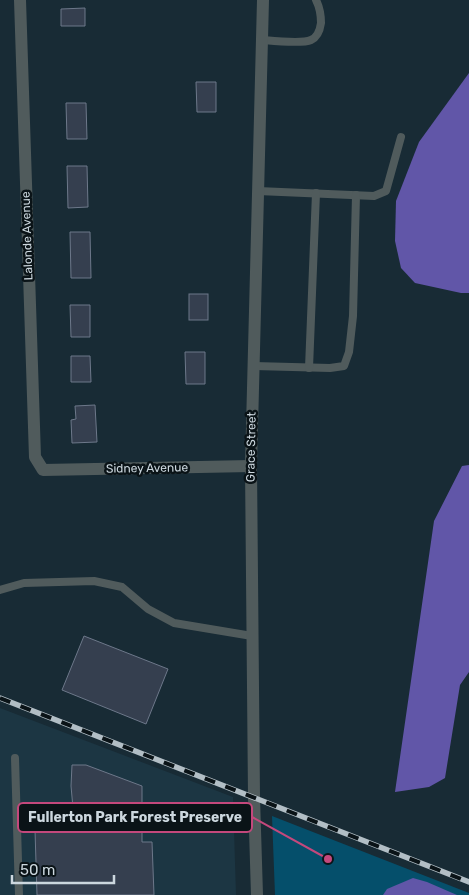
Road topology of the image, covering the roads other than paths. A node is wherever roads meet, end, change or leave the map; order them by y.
1 (20, 0) edge
2 (263, 0) edge
3 (316, 0) edge
4 (262, 40) junction
5 (401, 137) dead end
6 (258, 191) junction
7 (316, 194) junction
8 (356, 195) junction
9 (252, 366) junction
10 (309, 368) junction
11 (251, 466) junction
12 (44, 470) joint
13 (0, 590) edge
14 (252, 636) junction
15 (15, 758) dead end
16 (19, 895) edge
17 (258, 895) edge

1 - 12 street, Lalonde Avenue
2 - 4 street, Grace Street
3 - 4 lane
4 - 6 street, Grace Street
5 - 8 lane
6 - 7 lane
6 - 9 street, Grace Street
7 - 8 lane
7 - 10 lane
8 - 10 lane
9 - 10 lane
9 - 11 street, Grace Street
11 - 12 street, Sidney Avenue
11 - 14 street, Grace Street
13 - 14 lane
14 - 17 street, Grace Street
15 - 16 lane

